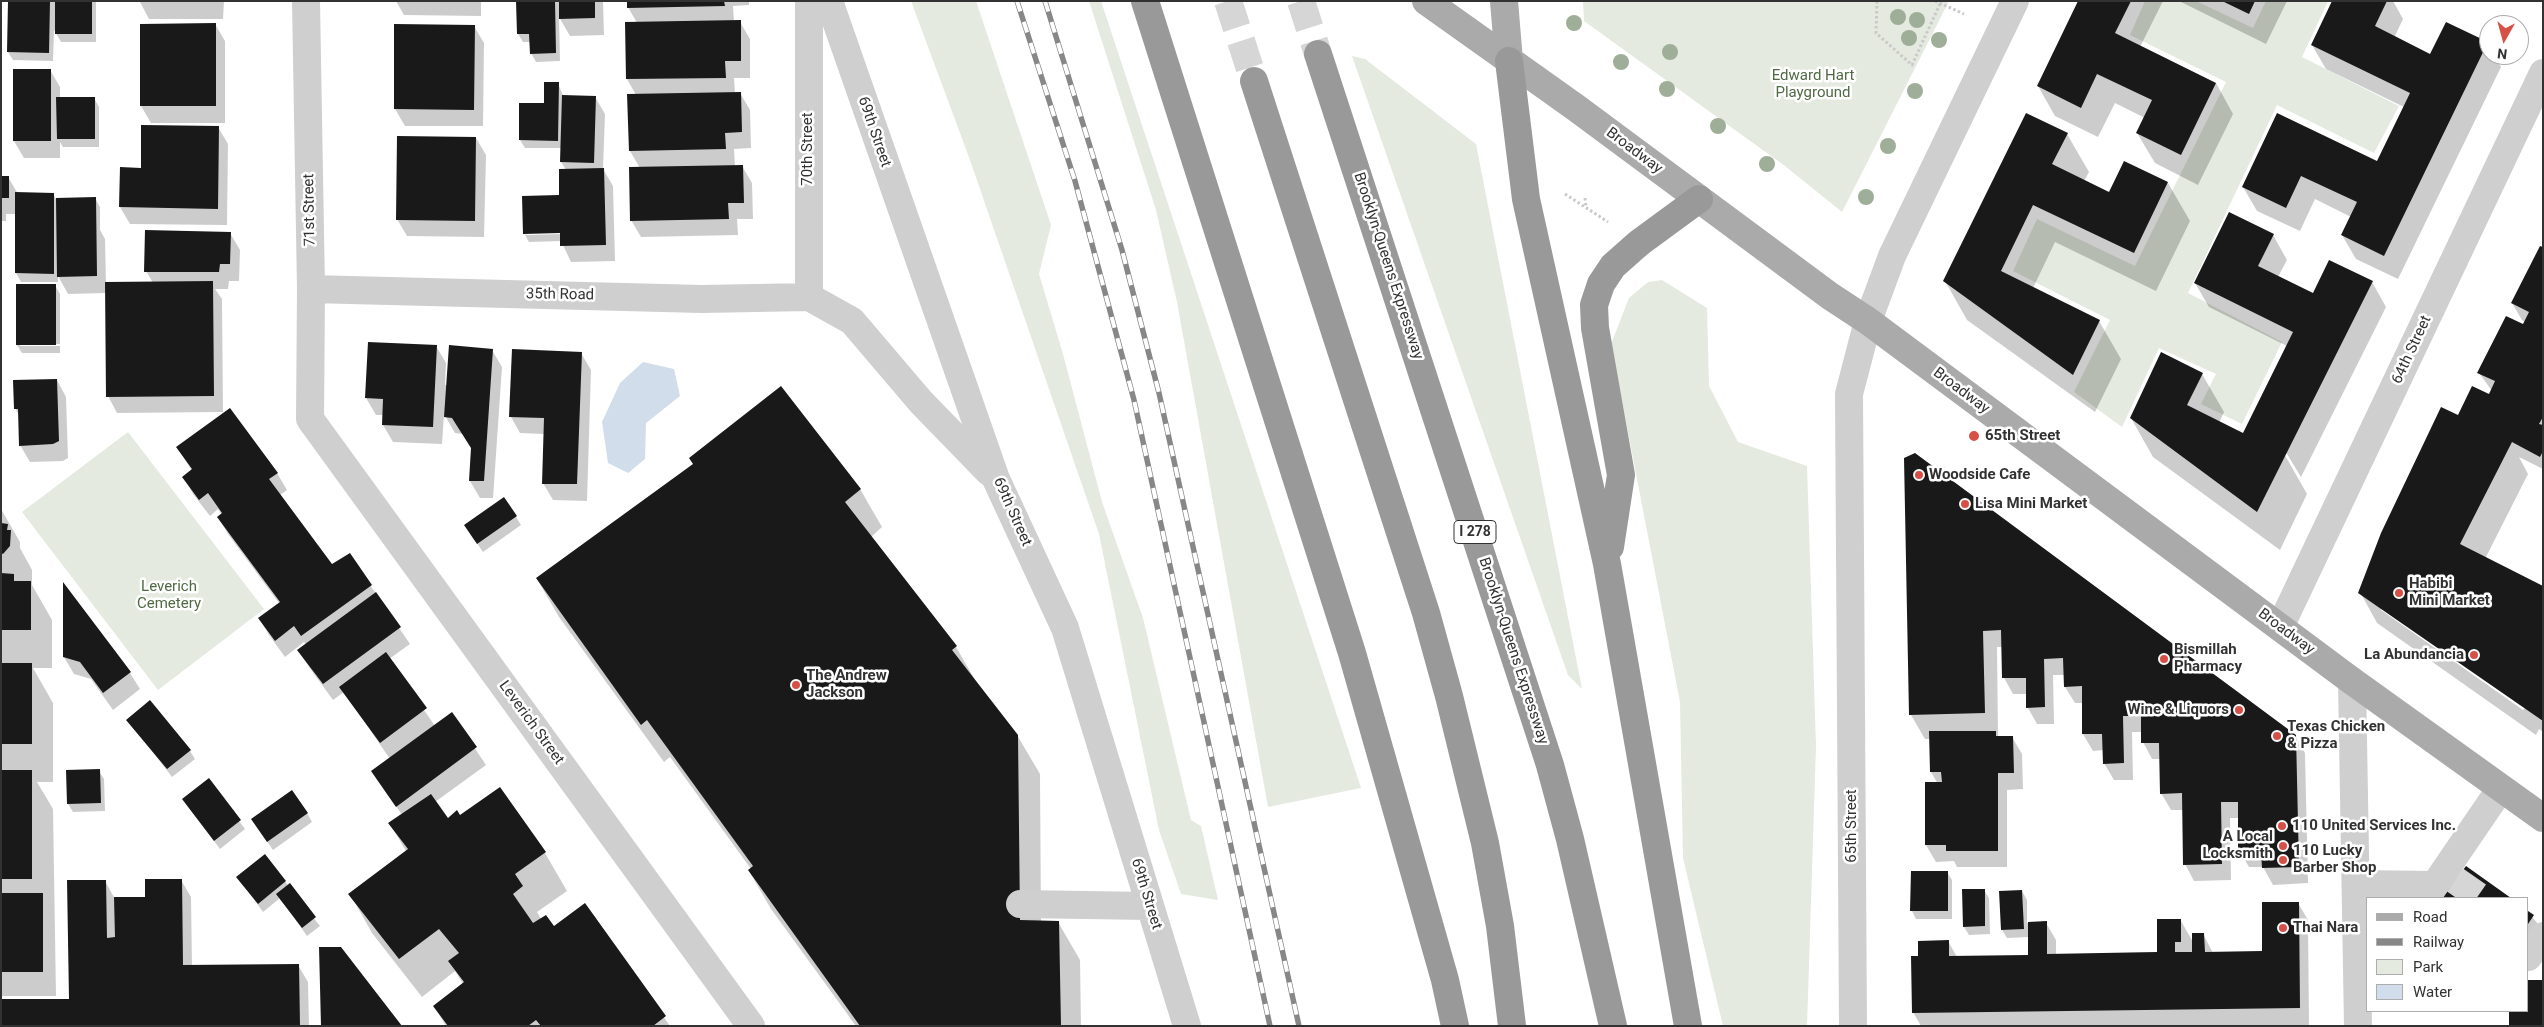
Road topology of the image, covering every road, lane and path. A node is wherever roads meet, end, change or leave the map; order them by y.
1 (306, 1) edge
2 (809, 1) edge
3 (829, 1) edge
4 (1145, 1) edge
5 (1426, 1) edge
6 (1504, 1) edge
7 (1877, 1) edge
8 (1935, 1) edge
9 (2015, 1) edge
10 (1940, 4) junction
11 (1964, 14) dead end
12 (1318, 54) tunnel mouth
13 (1509, 61) junction
14 (2543, 73) edge
15 (1254, 81) tunnel mouth
16 (1565, 194) dead end
17 (1585, 198) dead end
18 (1698, 199) junction
19 (1586, 208) junction
20 (1609, 222) dead end
21 (311, 289) junction
22 (809, 297) junction
23 (1868, 321) junction
24 (310, 420) joint
25 (996, 479) junction
26 (1607, 564) junction
27 (2280, 627) junction
28 (2352, 681) junction
29 (2501, 788) junction
30 (2543, 818) edge
31 (2356, 884) junction
32 (2440, 884) edge
33 (1020, 904) dead end
34 (1150, 906) junction
35 (2363, 984) edge
36 (1688, 1020) edge
37 (1612, 1021) edge
38 (751, 1026) edge
39 (1187, 1026) edge
40 (1455, 1026) edge
41 (1512, 1026) edge
42 (1853, 1026) edge
43 (2358, 1026) edge

1 - 21 street, 71st Street
2 - 22 street, 70th Street
3 - 25 street, 69th Street
4 - 40 highway
5 - 13 main road, Broadway
6 - 13 main road
7 - 10 path
8 - 10 path
9 - 23 street, 65th Street
10 - 11 path
12 - 37 highway, Brooklyn-Queens Expressway / I 278
13 - 18 main road, Broadway
13 - 26 highway
14 - 27 street, 64th Street
15 - 41 highway
16 - 19 path
17 - 19 path
18 - 23 main road, Broadway
18 - 26 highway
19 - 20 path
21 - 22 street, 35th Road
21 - 24 street, 71st Street
22 - 25 street
23 - 27 main road, Broadway
23 - 42 street, 65th Street
24 - 38 street, Leverich Street
25 - 34 street, 69th Street
26 - 36 highway
27 - 28 main road, Broadway
28 - 29 main road, Broadway
28 - 31 street
29 - 30 main road, Broadway
29 - 32 street
31 - 32 street
31 - 35 street
33 - 34 street
34 - 39 street, 69th Street
35 - 43 street

